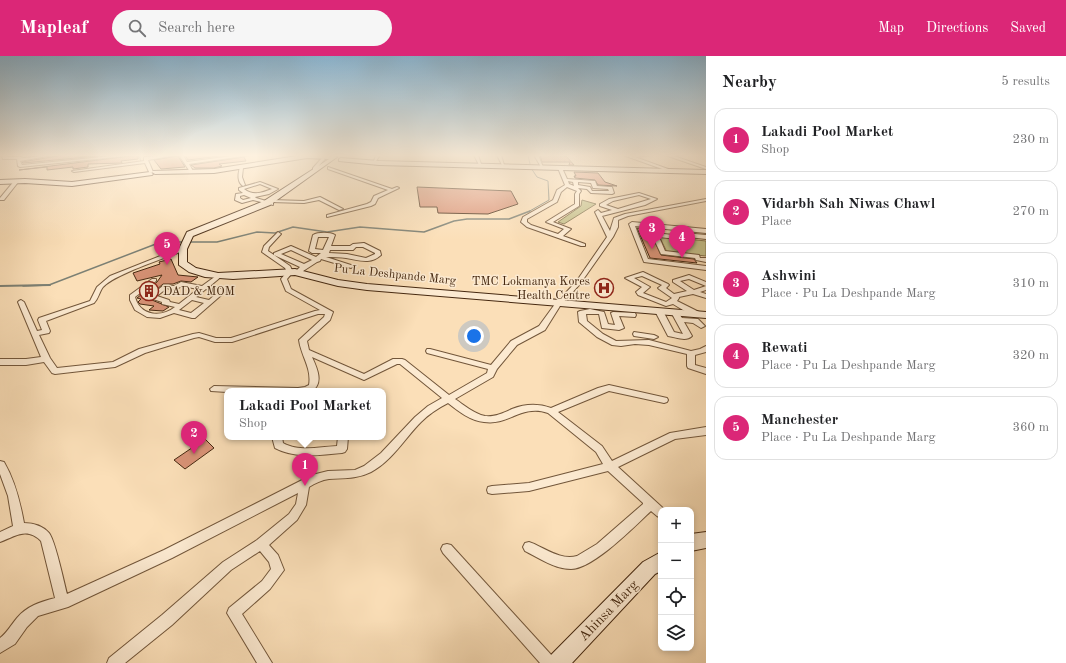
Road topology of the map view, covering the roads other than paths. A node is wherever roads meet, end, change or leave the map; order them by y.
1 (15, 183) edge
2 (60, 183) edge
3 (76, 183) edge
4 (259, 183) edge
5 (261, 183) edge
6 (301, 183) edge
7 (303, 183) edge
8 (372, 183) edge
9 (566, 183) edge
10 (569, 183) edge
11 (576, 183) edge
12 (593, 183) edge
13 (397, 188) dead end
14 (276, 190) junction
15 (391, 190) junction
16 (285, 194) junction
17 (312, 194) dead end
18 (320, 198) junction
19 (625, 198) junction
20 (2, 199) dead end
21 (253, 199) dead end
22 (614, 200) junction
23 (706, 200) edge
24 (272, 202) junction
25 (606, 203) junction
26 (655, 203) dead end
27 (641, 204) junction
28 (685, 204) junction
29 (633, 206) junction
30 (667, 207) junction
31 (698, 208) dead end
32 (341, 209) dead end
33 (623, 213) junction
34 (329, 216) dead end
35 (651, 226) junction
36 (706, 231) edge
37 (278, 234) dead end
38 (655, 235) junction
39 (560, 236) junction
40 (610, 237) junction
41 (706, 237) edge
42 (583, 245) dead end
43 (183, 249) junction
44 (663, 252) junction
45 (324, 254) junction
46 (706, 260) edge
47 (668, 264) junction
48 (351, 266) dead end
49 (706, 268) edge
50 (297, 271) junction
51 (220, 275) junction
52 (154, 280) dead end
53 (706, 284) edge
54 (203, 287) junction
55 (706, 288) edge
56 (693, 292) junction
57 (706, 296) edge
58 (190, 298) junction
59 (673, 298) junction
60 (21, 302) dead end
61 (210, 302) junction
62 (562, 302) junction
63 (180, 306) junction
64 (614, 310) junction
65 (659, 310) junction
66 (174, 311) junction
67 (328, 312) junction
68 (632, 315) dead end
69 (703, 315) edge
70 (677, 316) junction
71 (701, 326) dead end
72 (35, 334) junction
73 (637, 334) dead end
74 (652, 341) junction
75 (706, 348) edge
76 (305, 351) junction
77 (430, 351) dead end
78 (691, 353) junction
79 (46, 358) junction
80 (0, 362) edge
81 (493, 368) junction
82 (706, 371) edge
83 (214, 388) dead end
84 (224, 388) edge
85 (310, 388) edge
86 (450, 399) junction
87 (664, 400) dead end
88 (551, 411) junction
89 (706, 431) edge
90 (277, 440) edge
91 (343, 440) edge
92 (0, 465) edge
93 (610, 466) junction
94 (304, 485) junction
95 (492, 490) dead end
96 (648, 503) junction
97 (658, 511) edge
98 (19, 530) junction
99 (0, 537) edge
100 (261, 544) junction
101 (529, 547) dead end
102 (447, 549) dead end
103 (658, 562) edge
104 (63, 602) junction
105 (0, 646) edge
106 (114, 663) edge
107 (265, 663) edge
108 (549, 663) edge
109 (557, 663) edge

1 - 20 street
2 - 3 main road
4 - 14 street
5 - 14 street
6 - 16 main road, Pu La Deshpande Marg
7 - 16 main road, Pu La Deshpande Marg
8 - 15 street
9 - 39 street
10 - 39 street
11 - 12 street
13 - 15 street
14 - 16 street
15 - 34 street
16 - 24 main road, Pu La Deshpande Marg
17 - 18 street
18 - 24 street
18 - 32 street
19 - 22 street
19 - 27 street
19 - 27 street
21 - 24 street
22 - 25 street
22 - 29 street
23 - 28 street
24 - 43 main road, Pu La Deshpande Marg
25 - 33 street
25 - 33 street
26 - 30 street
27 - 29 street
28 - 30 street
28 - 31 street
29 - 33 street
30 - 33 street
33 - 40 street
33 - 40 street
35 - 36 street
35 - 38 street
35 - 47 street
37 - 50 street
38 - 41 street
38 - 44 street
39 - 42 street
40 - 62 street
43 - 51 main road, Pu La Deshpande Marg
43 - 72 street
44 - 46 street
44 - 47 street
45 - 45 street
45 - 48 street
45 - 50 street
45 - 50 street
47 - 49 street
50 - 51 main road, Pu La Deshpande Marg
50 - 62 main road, Pu La Deshpande Marg
50 - 67 street
51 - 54 street
52 - 66 street
53 - 56 street
54 - 58 street
54 - 61 street
54 - 63 street
55 - 56 street
56 - 57 street
56 - 59 street
58 - 61 street
58 - 63 street
59 - 59 street
59 - 69 street
60 - 72 street
61 - 66 street
62 - 64 main road, Pu La Deshpande Marg
62 - 81 street
63 - 66 street
64 - 65 main road, Pu La Deshpande Marg
64 - 68 street
64 - 74 street
65 - 70 main road, Pu La Deshpande Marg
65 - 70 street
67 - 76 street
67 - 79 street
69 - 70 main road, Pu La Deshpande Marg
70 - 71 street
72 - 79 street
73 - 74 street
74 - 78 street
75 - 78 street
76 - 85 street
76 - 86 street
77 - 81 street
78 - 82 street
79 - 80 street
81 - 86 street
83 - 84 street
86 - 88 street
86 - 94 street
87 - 88 street
88 - 93 street
89 - 93 street
90 - 91 street
92 - 98 street
93 - 95 street
93 - 96 street
94 - 100 street
94 - 104 street
96 - 97 street
96 - 101 street
98 - 99 street
98 - 104 street
100 - 106 street
100 - 107 street
102 - 108 street
103 - 109 main road, Ahinsa Marg
104 - 105 street

